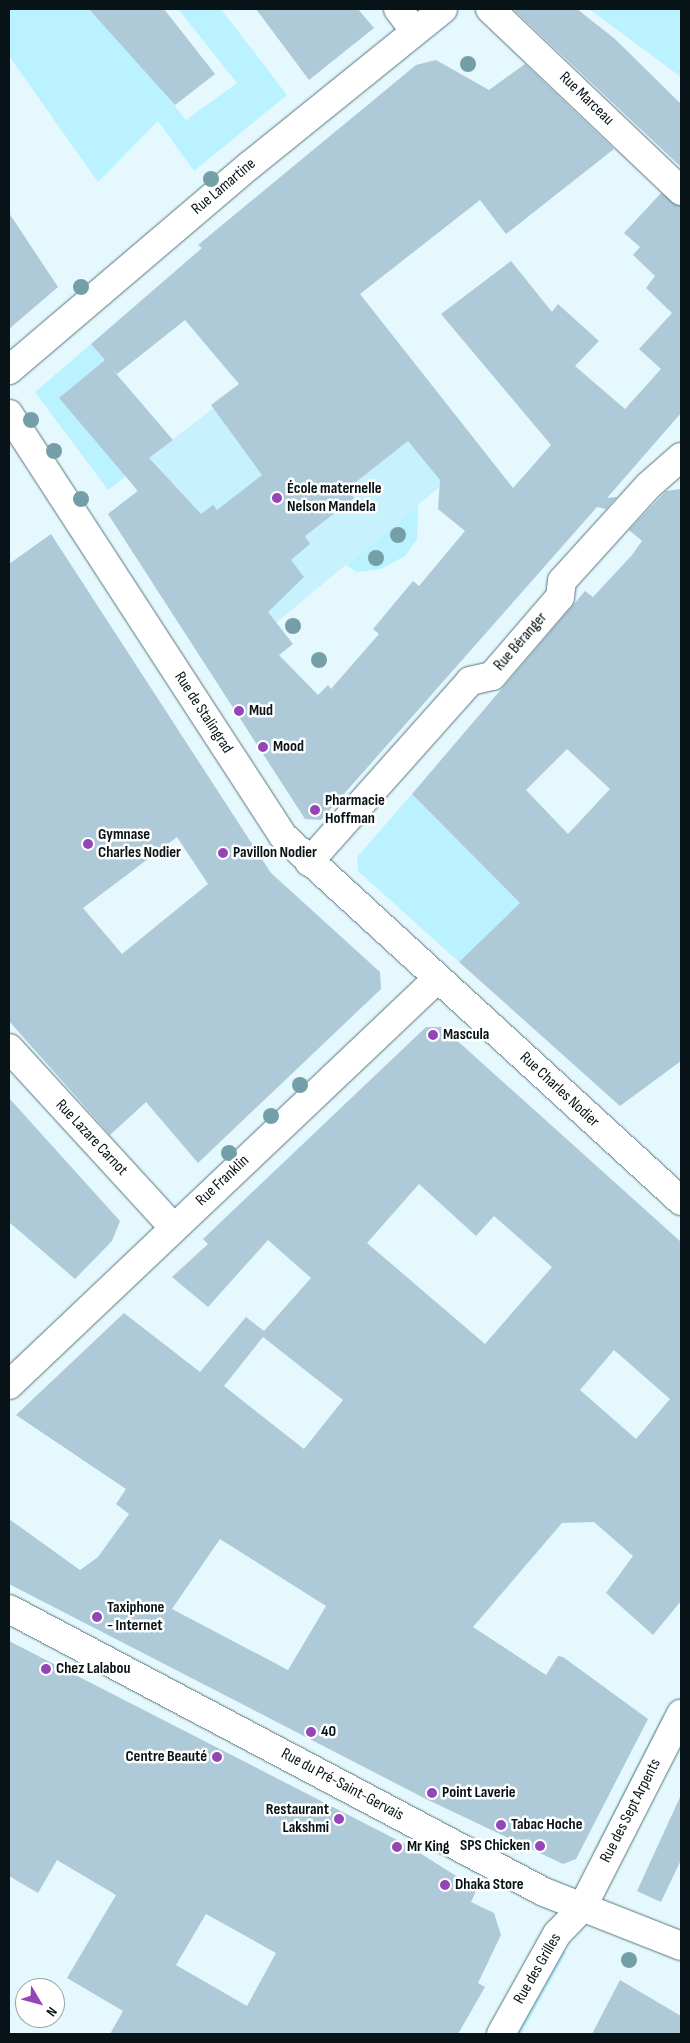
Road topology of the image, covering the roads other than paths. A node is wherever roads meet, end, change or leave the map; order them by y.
1 (442, 9) edge
2 (490, 9) edge
3 (406, 19) edge
4 (681, 191) edge
5 (9, 370) edge
6 (9, 414) edge
7 (681, 457) edge
8 (309, 862) junction
9 (438, 978) junction
10 (9, 1048) edge
11 (681, 1201) edge
12 (174, 1228) junction
13 (9, 1385) edge
14 (9, 1609) edge
15 (681, 1714) edge
16 (582, 1908) junction
17 (681, 1946) edge
18 (501, 2034) edge

1 - 3 street, Rue Lamartine
2 - 4 street, Rue Marceau
3 - 5 street, Rue Lamartine
6 - 8 street, Rue de Stalingrad
7 - 8 street, Rue Béranger
8 - 9 street, Rue de Stalingrad
9 - 11 street, Rue Charles Nodier
9 - 12 street, Rue Franklin
10 - 12 street, Rue Lazare Carnot
12 - 13 street, Rue Franklin
14 - 16 street, Rue du Pré-Saint-Gervais
15 - 16 street, Rue des Sept Arpents
16 - 17 street, Rue du Pré-Saint-Gervais
16 - 18 street, Rue des Grilles

